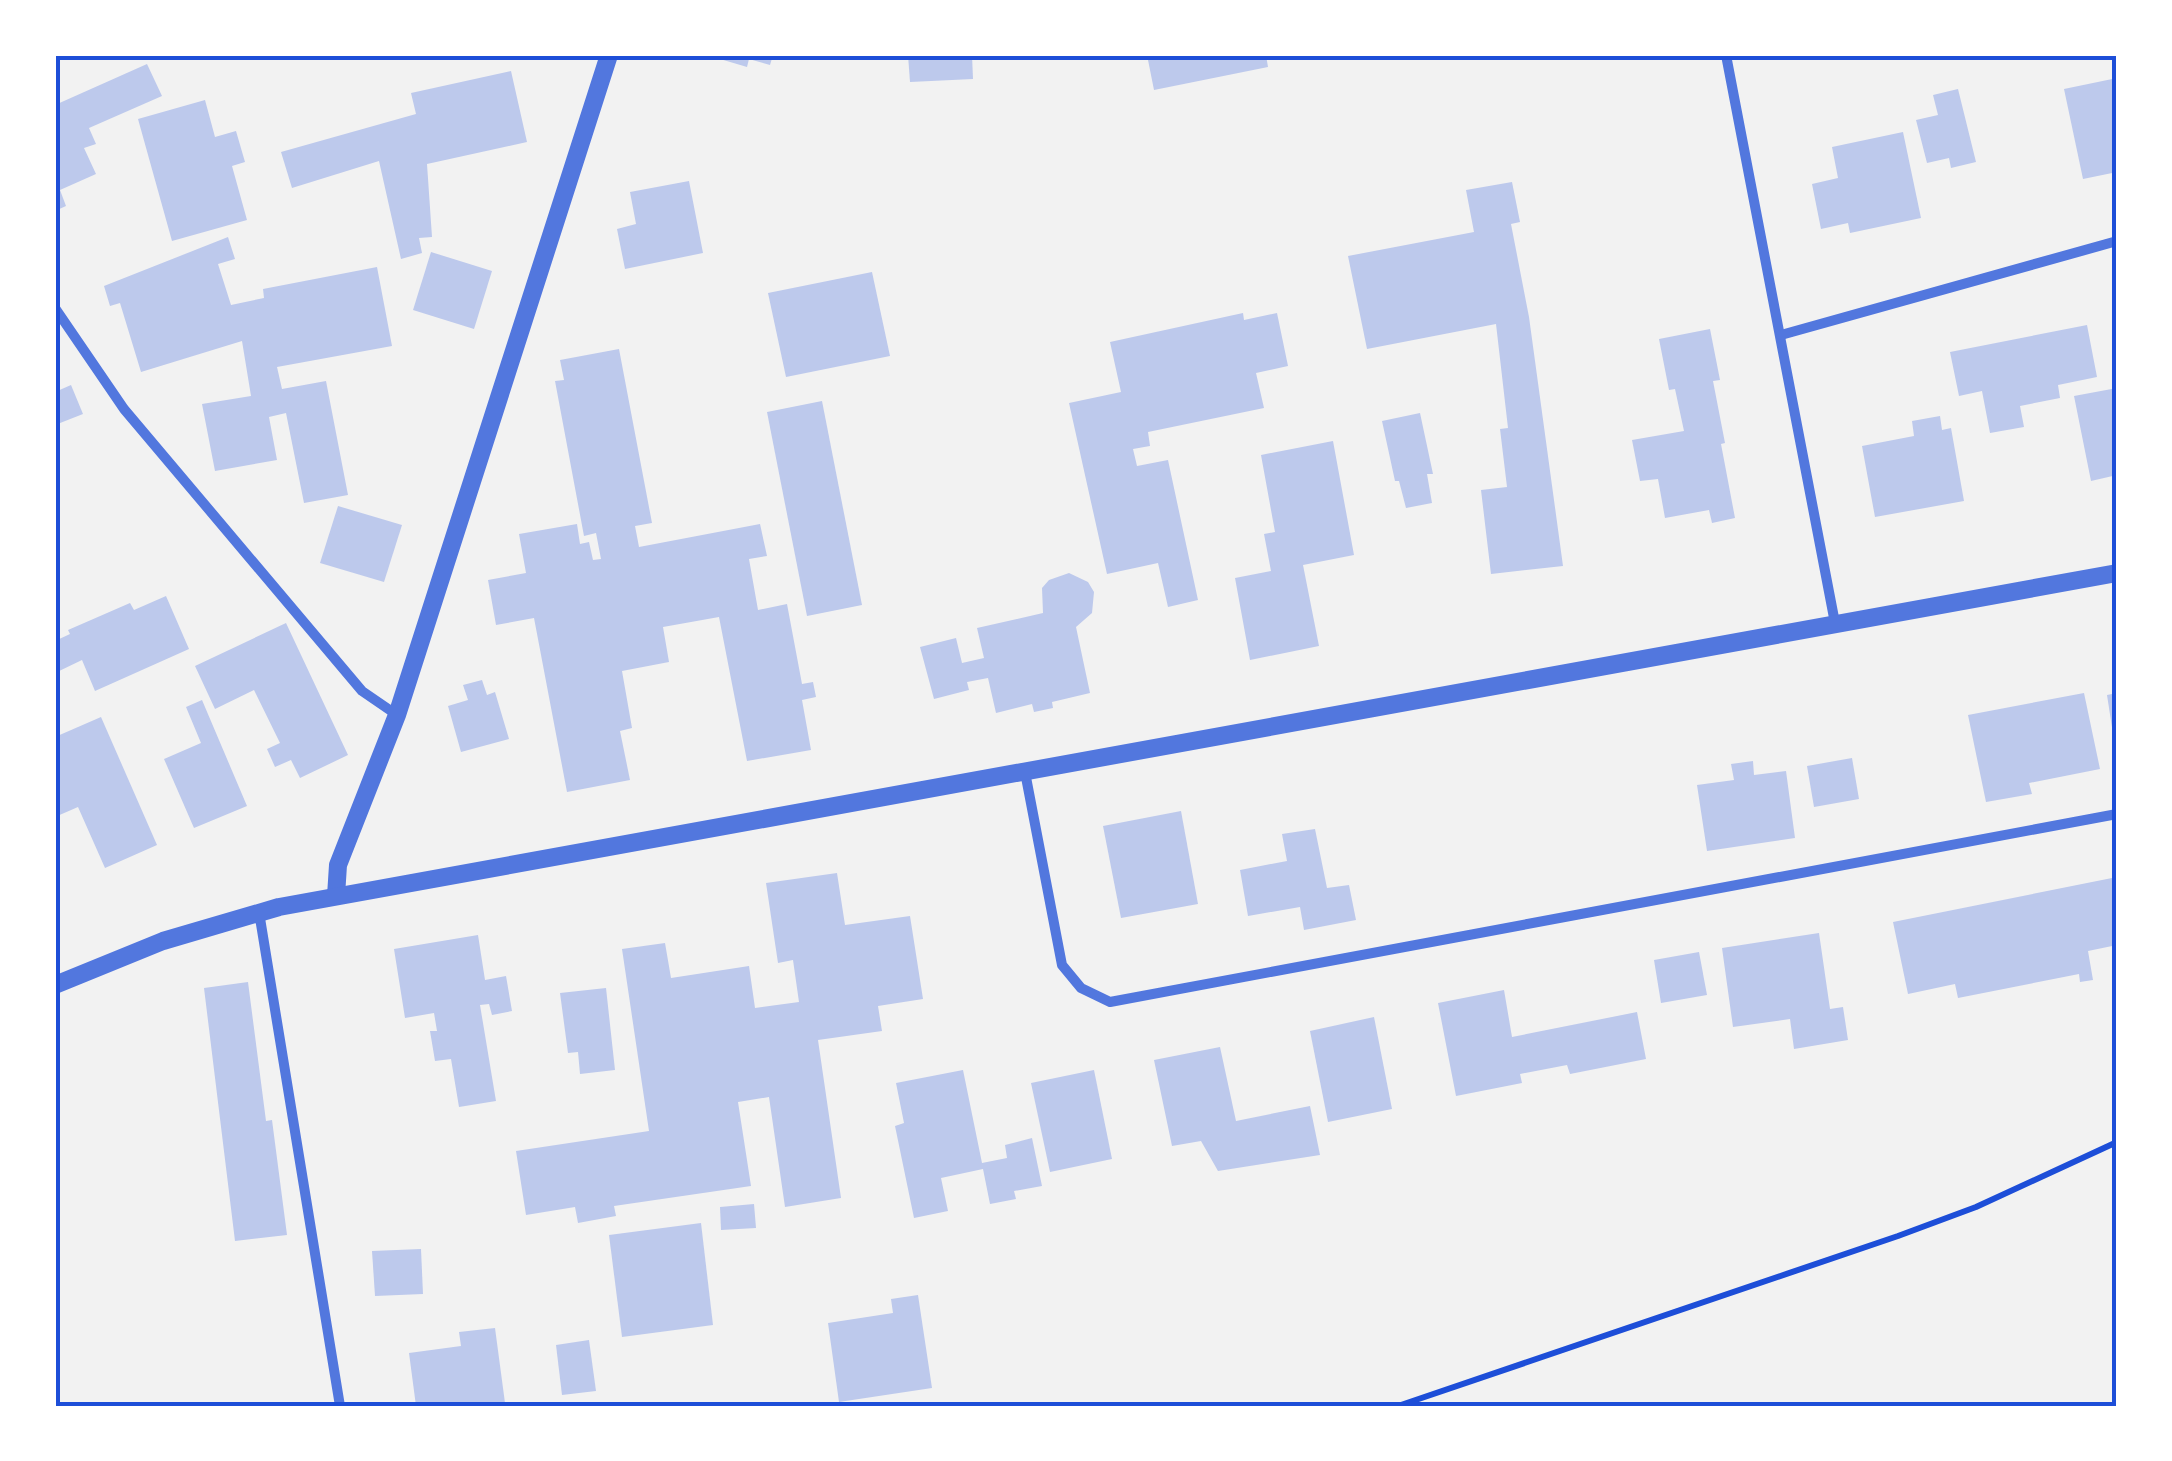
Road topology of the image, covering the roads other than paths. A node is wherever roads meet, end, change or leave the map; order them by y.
1 (608, 55) edge
2 (1726, 55) edge
3 (2117, 240) edge
4 (55, 308) edge
5 (1781, 335) junction
6 (2117, 573) edge
7 (1835, 623) junction
8 (397, 715) junction
9 (1025, 772) junction
10 (2117, 814) edge
11 (336, 896) junction
12 (259, 911) junction
13 (55, 985) edge
14 (340, 1406) edge

1 - 8 street
2 - 5 street
3 - 5 street
4 - 8 street
5 - 7 street
6 - 7 street
7 - 9 street
8 - 11 street
9 - 10 street
9 - 11 street
11 - 12 street
12 - 13 street
12 - 14 street

